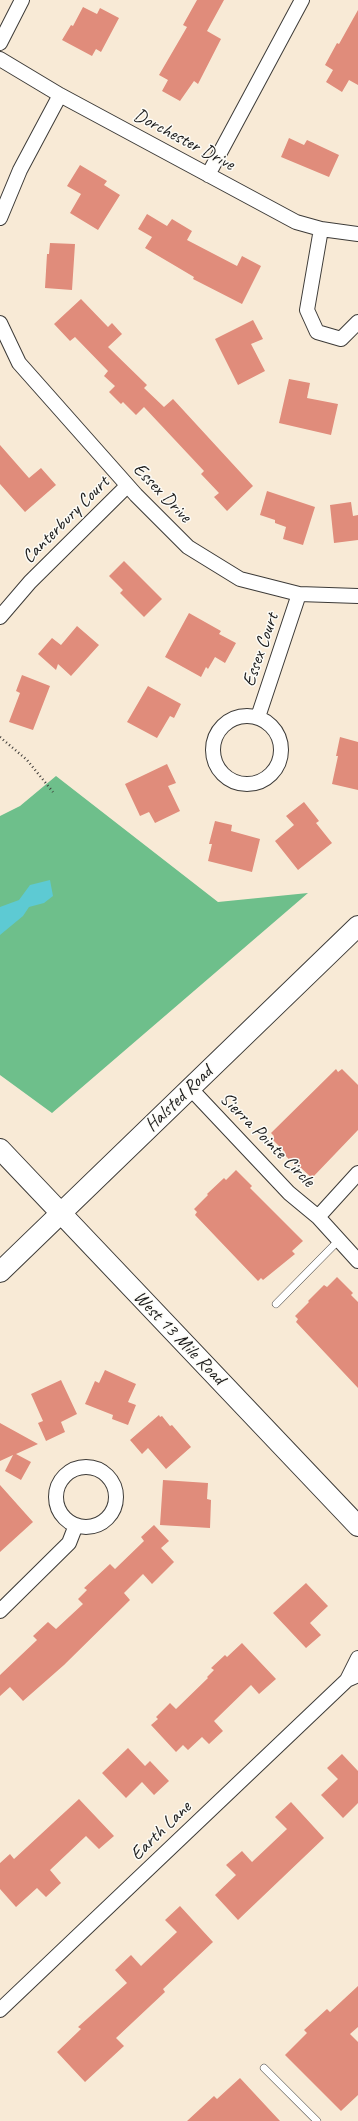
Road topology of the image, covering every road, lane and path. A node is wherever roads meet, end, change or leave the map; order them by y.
1 (22, 0) edge
2 (302, 0) edge
3 (0, 43) edge
4 (0, 59) edge
5 (60, 95) junction
6 (208, 175) junction
7 (0, 218) edge
8 (321, 229) junction
9 (358, 234) edge
10 (358, 322) edge
11 (0, 323) edge
12 (127, 486) junction
13 (299, 594) junction
14 (358, 596) edge
15 (0, 616) edge
16 (258, 717) junction
17 (0, 737) edge
18 (53, 792) dead end
19 (358, 926) edge
20 (190, 1088) junction
21 (0, 1149) edge
22 (358, 1173) edge
23 (61, 1213) junction
24 (318, 1216) junction
25 (339, 1240) junction
26 (358, 1261) edge
27 (0, 1272) edge
28 (276, 1304) dead end
29 (76, 1525) junction
30 (358, 1526) edge
31 (0, 1610) edge
32 (358, 1658) edge
33 (353, 1677) edge
34 (0, 2010) edge
35 (264, 2068) dead end
36 (317, 2121) edge

1 - 3 street
2 - 6 street
4 - 5 street, Dorchester Drive
5 - 6 street, Dorchester Drive
5 - 7 street
6 - 8 street, Dorchester Drive
8 - 9 street, Dorchester Drive
8 - 10 street
11 - 12 street, Essex Drive
12 - 13 street, Essex Drive
12 - 15 street, Canterbury Court
13 - 14 street, Essex Drive
13 - 16 street, Essex Court
16 - 16 street, Essex Court
17 - 18 path
19 - 20 street, Halsted Road
20 - 23 street, Halsted Road
20 - 24 street, Sierra Pointe Circle
21 - 23 street, West 13 Mile Road
22 - 24 street, Sierra Pointe Circle
23 - 27 street, Halsted Road
23 - 30 street, West 13 Mile Road
24 - 25 street, Sierra Pointe Circle
25 - 26 street, Sierra Pointe Circle
25 - 28 lane
29 - 29 street
29 - 31 street
32 - 33 street, Earth Lane
33 - 34 street, Earth Lane
35 - 36 lane

